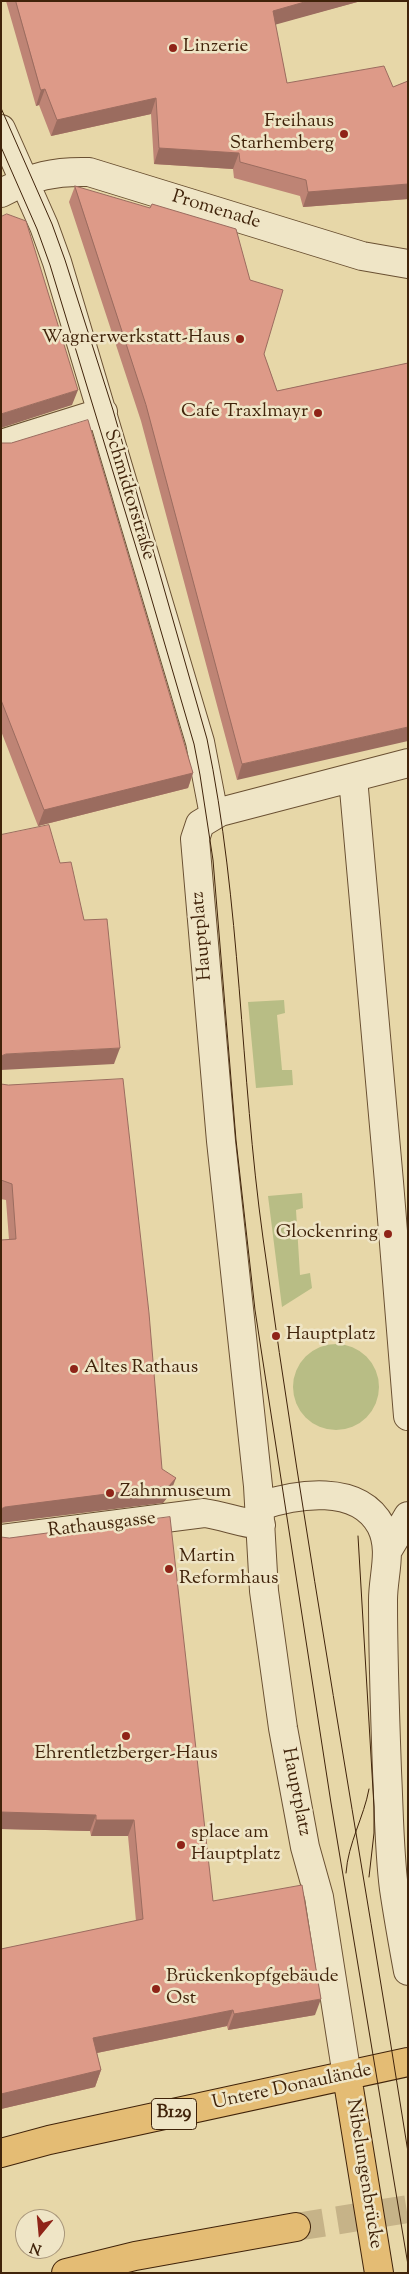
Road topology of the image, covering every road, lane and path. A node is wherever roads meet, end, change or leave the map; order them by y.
1 (1, 129) edge
2 (13, 187) edge
3 (408, 264) edge
4 (104, 412) junction
5 (1, 444) edge
6 (408, 763) edge
7 (353, 778) junction
8 (214, 815) junction
9 (408, 1416) edge
10 (260, 1516) junction
11 (408, 1516) edge
12 (1, 1539) edge
13 (398, 1547) edge
14 (408, 1971) edge
15 (408, 2062) edge
16 (347, 2076) junction
17 (1, 2153) edge
18 (296, 2228) tunnel mouth
19 (66, 2273) edge
20 (379, 2273) edge

1 - 2 street, Schmidtorstraße
2 - 3 street, Promenade
2 - 4 street, Schmidtorstraße
4 - 5 street
4 - 8 street, Schmidtorstraße
6 - 7 street
7 - 8 street
7 - 9 street
8 - 10 street, Hauptplatz
10 - 12 street, Rathausgasse
10 - 13 street
10 - 16 street, Hauptplatz
11 - 13 street
13 - 14 street
15 - 16 main road, Untere Donaulände / B129
16 - 17 main road, Untere Donaulände / B129
16 - 20 main road, Nibelungenbrücke
18 - 19 main road

